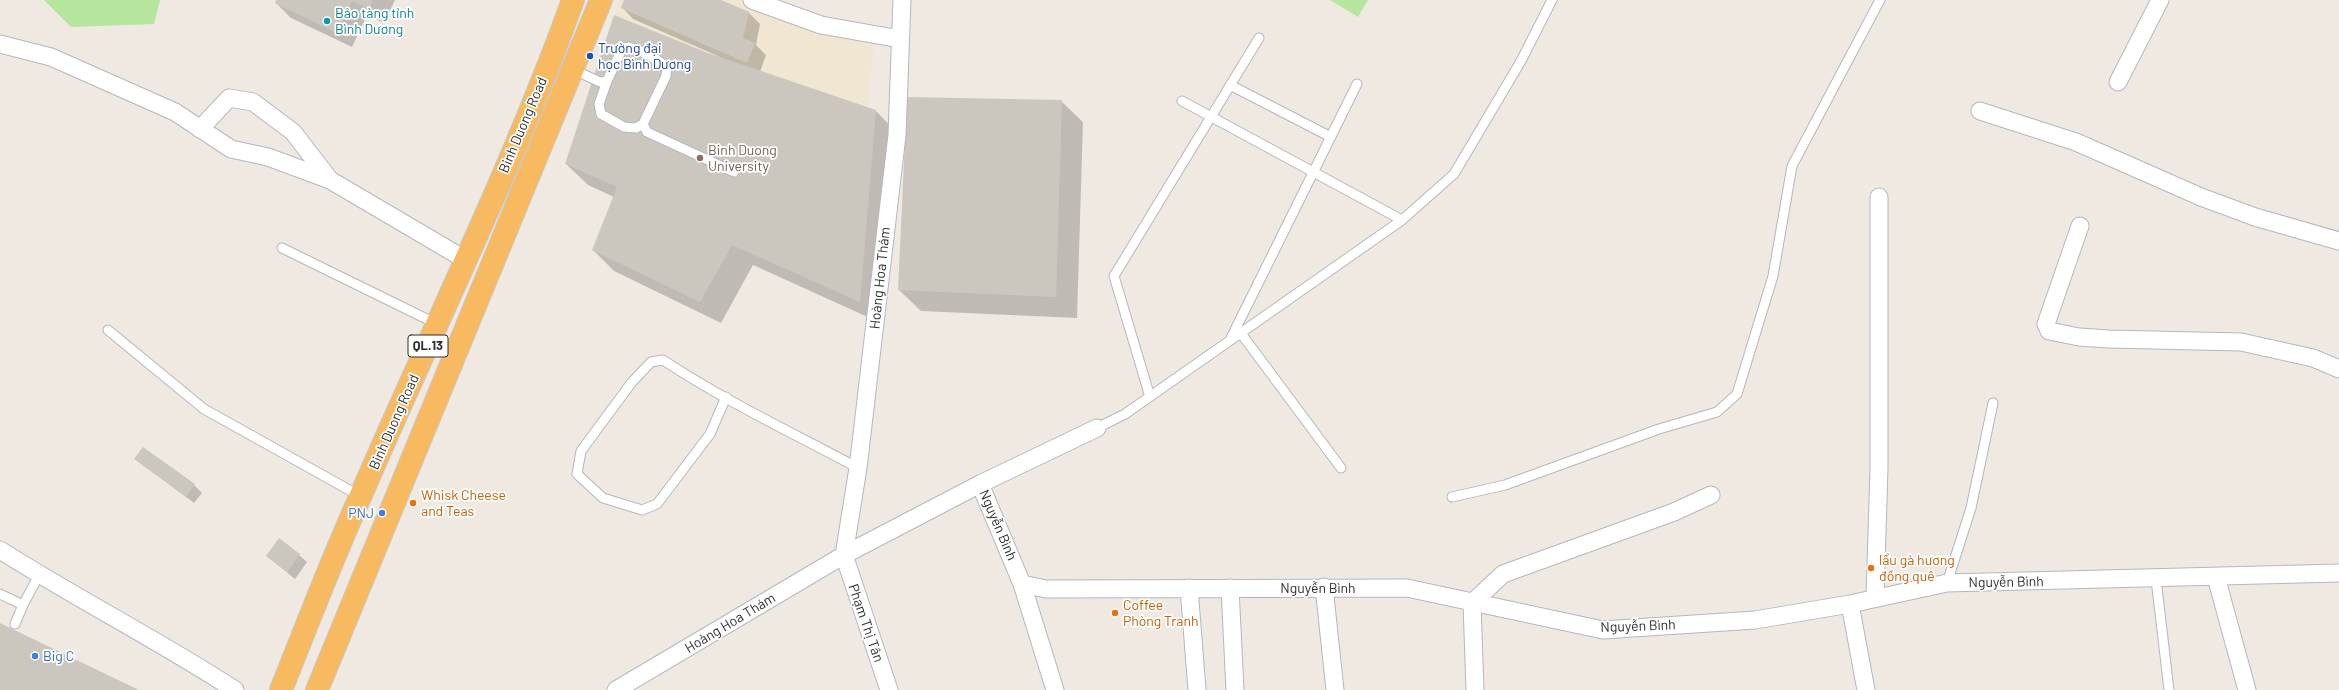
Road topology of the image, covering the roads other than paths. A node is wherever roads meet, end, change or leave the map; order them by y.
1 (573, 0) edge
2 (601, 0) edge
3 (902, 0) edge
4 (1552, 0) edge
5 (1880, 0) edge
6 (2160, 0) edge
7 (759, 1) edge
8 (1259, 38) dead end
9 (900, 39) junction
10 (0, 44) edge
11 (572, 70) junction
12 (607, 81) junction
13 (2118, 82) dead end
14 (1357, 84) dead end
15 (1230, 85) junction
16 (1182, 101) dead end
17 (1980, 111) dead end
18 (1211, 117) junction
19 (643, 124) junction
20 (200, 129) junction
21 (1331, 137) junction
22 (734, 172) dead end
23 (1313, 173) junction
24 (330, 180) junction
25 (1879, 197) dead end
26 (1402, 220) junction
27 (2080, 226) dead end
28 (2339, 241) edge
29 (282, 248) dead end
30 (466, 260) junction
31 (438, 324) junction
32 (108, 330) dead end
33 (1240, 332) junction
34 (1229, 341) junction
35 (2339, 369) edge
36 (726, 397) junction
37 (1150, 397) junction
38 (1993, 403) dead end
39 (1097, 428) joint
40 (858, 468) junction
41 (1341, 468) dead end
42 (980, 484) junction
43 (1711, 495) dead end
44 (360, 496) junction
45 (1452, 497) dead end
46 (0, 550) edge
47 (844, 555) junction
48 (2339, 573) edge
49 (39, 575) junction
50 (2216, 577) junction
51 (2156, 579) junction
52 (1947, 583) junction
53 (1022, 584) junction
54 (1324, 587) junction
55 (1189, 588) junction
56 (1230, 588) junction
57 (0, 594) edge
58 (1875, 597) junction
59 (1472, 603) junction
60 (1850, 604) junction
61 (23, 605) junction
62 (15, 624) dead end
63 (625, 688) edge
64 (235, 690) edge
65 (281, 690) edge
66 (317, 690) edge
67 (889, 690) edge
68 (1055, 690) edge
69 (1197, 690) edge
70 (1235, 690) edge
71 (1335, 690) edge
72 (1475, 690) edge
73 (1866, 690) edge
74 (2169, 690) edge
75 (2247, 690) edge

1 - 30 highway, Binh Duong Road / QL.13
2 - 11 highway, Binh Duong Road / QL.13
3 - 9 street, Hoàng Hoa Thám
4 - 26 lane
5 - 45 lane
6 - 13 street
7 - 9 street
8 - 15 lane
9 - 40 street, Hoàng Hoa Thám
10 - 20 street
11 - 12 lane
11 - 66 highway, Binh Duong Road / QL.13
12 - 19 lane
12 - 19 lane
14 - 21 lane
15 - 18 lane
15 - 21 lane
16 - 18 lane
17 - 28 street
18 - 23 lane
18 - 37 lane
19 - 22 lane
20 - 24 street
20 - 24 street
21 - 23 lane
23 - 26 lane
23 - 34 lane
24 - 30 street
25 - 58 street
26 - 33 lane
27 - 35 street
29 - 31 lane
30 - 31 highway, Binh Duong Road / QL.13
31 - 44 highway, Binh Duong Road / QL.13
32 - 44 lane
33 - 34 lane
33 - 41 lane
34 - 37 lane
36 - 36 lane
36 - 40 lane
37 - 39 lane
38 - 52 lane
39 - 42 street, Hoàng Hoa Thám
40 - 47 street, Hoàng Hoa Thám
42 - 47 street, Hoàng Hoa Thám
42 - 53 street, Nguyễn Bình
43 - 59 street
44 - 65 highway, Binh Duong Road / QL.13
46 - 49 street
47 - 63 street, Hoàng Hoa Thám
47 - 67 street, Phạm Thị Tân
48 - 50 street, Nguyễn Bình
49 - 61 lane
49 - 64 street
50 - 51 street, Nguyễn Bình
50 - 75 street
51 - 52 street, Nguyễn Bình
51 - 74 lane
52 - 58 street, Nguyễn Bình
53 - 55 street, Nguyễn Bình
53 - 68 street
54 - 56 street, Nguyễn Bình
54 - 59 street, Nguyễn Bình
54 - 71 street
55 - 56 street, Nguyễn Bình
55 - 69 street
56 - 70 street
57 - 61 lane
58 - 60 street, Nguyễn Bình
59 - 60 street, Nguyễn Bình
59 - 72 street
60 - 73 street
61 - 62 lane

